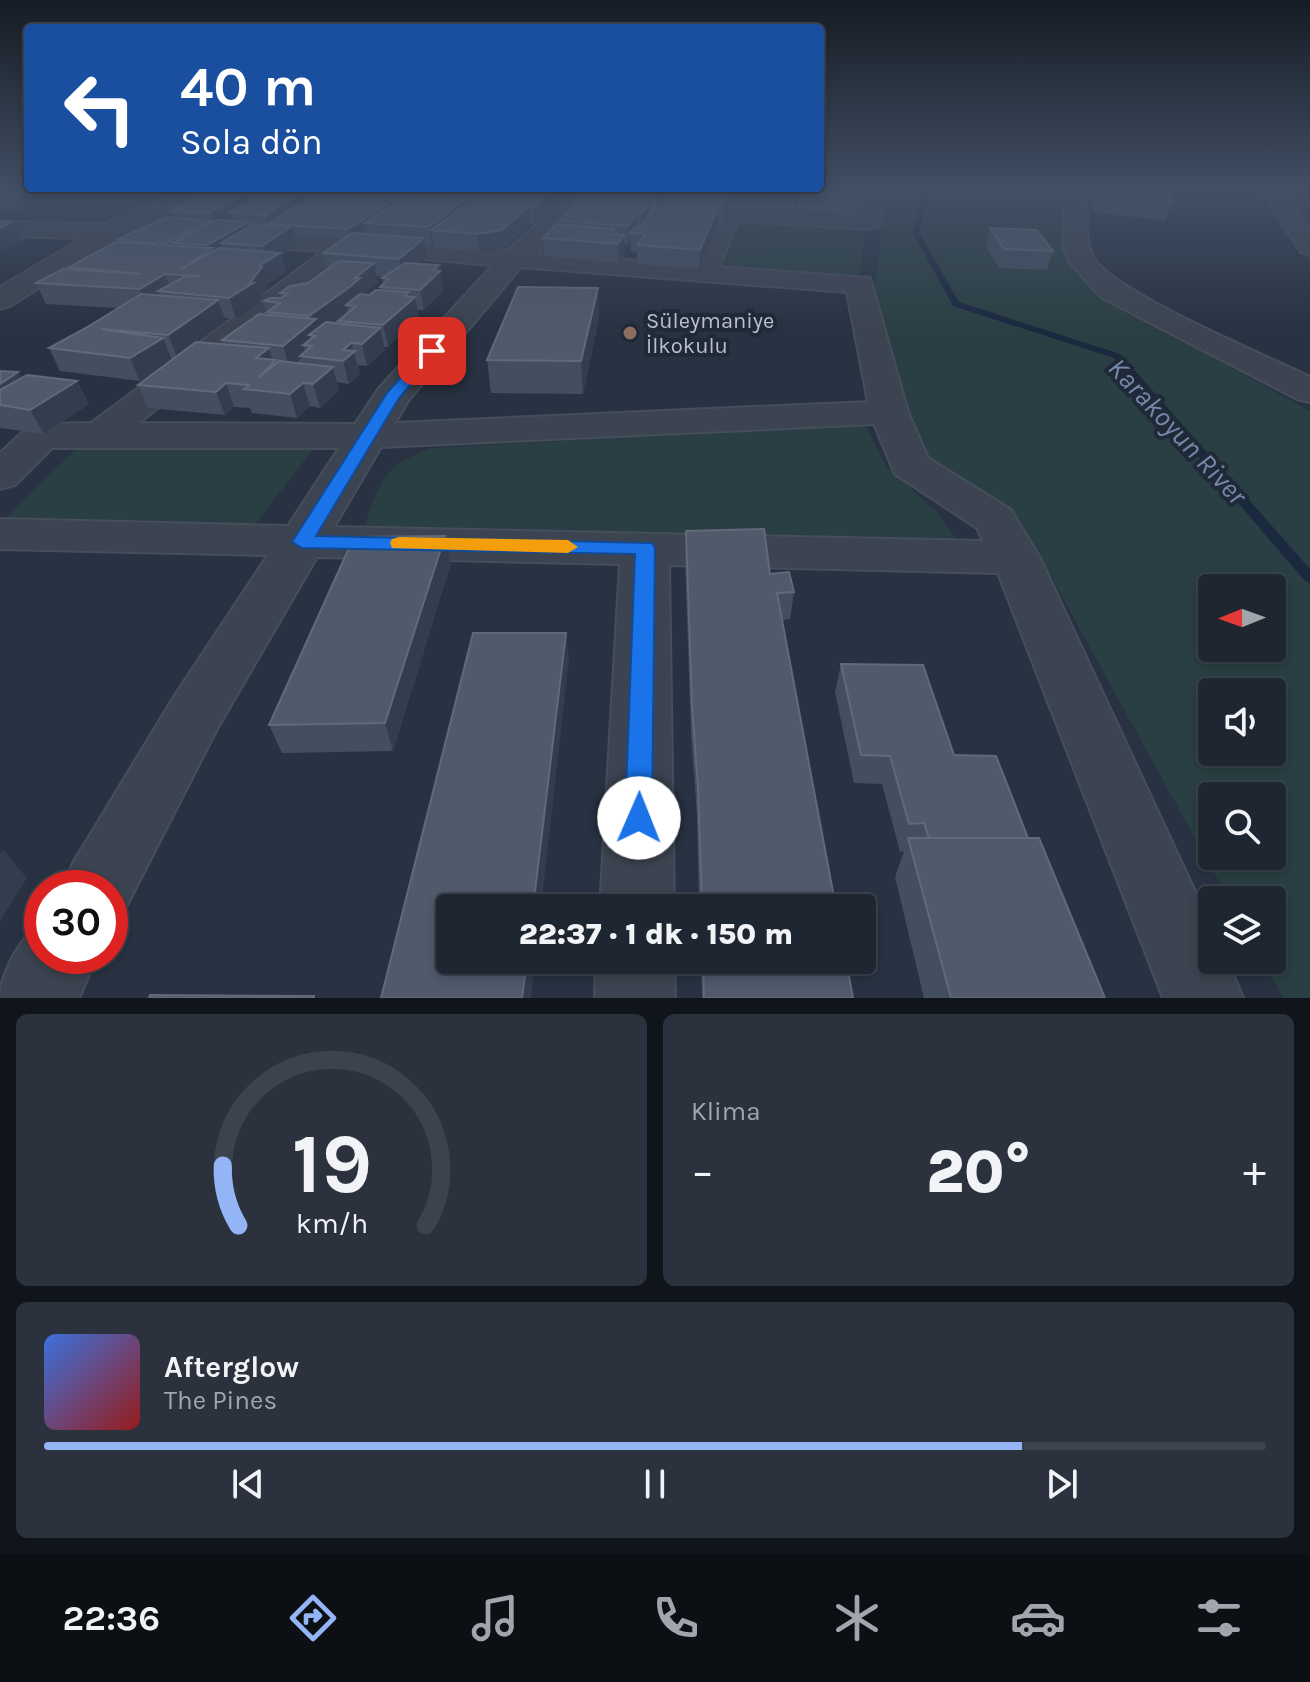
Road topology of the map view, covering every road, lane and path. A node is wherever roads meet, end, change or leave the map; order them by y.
1 (102, 237) edge
2 (216, 237) edge
3 (361, 237) edge
4 (538, 237) edge
5 (719, 237) edge
6 (1076, 237) edge
7 (348, 245) junction
8 (512, 261) junction
9 (702, 274) junction
10 (0, 300) edge
11 (1310, 391) edge
12 (889, 412) junction
13 (100, 435) junction
14 (367, 436) junction
15 (0, 476) edge
16 (0, 534) edge
17 (302, 542) junction
18 (645, 548) junction
19 (1016, 558) junction
20 (108, 870) edge
21 (637, 894) edge
22 (49, 974) edge
23 (635, 974) edge
24 (36, 998) edge
25 (635, 998) edge
26 (1203, 998) edge

1 - 10 street
2 - 7 street
3 - 7 street
4 - 8 street
5 - 9 street
6 - 11 street
7 - 8 street
7 - 13 street
8 - 9 street
8 - 14 street
9 - 12 street
12 - 14 street
12 - 19 street
13 - 14 street
13 - 15 street
14 - 17 street
16 - 17 street
17 - 18 street
17 - 20 street
18 - 19 street
18 - 21 street
19 - 26 street
22 - 24 street
23 - 25 street

